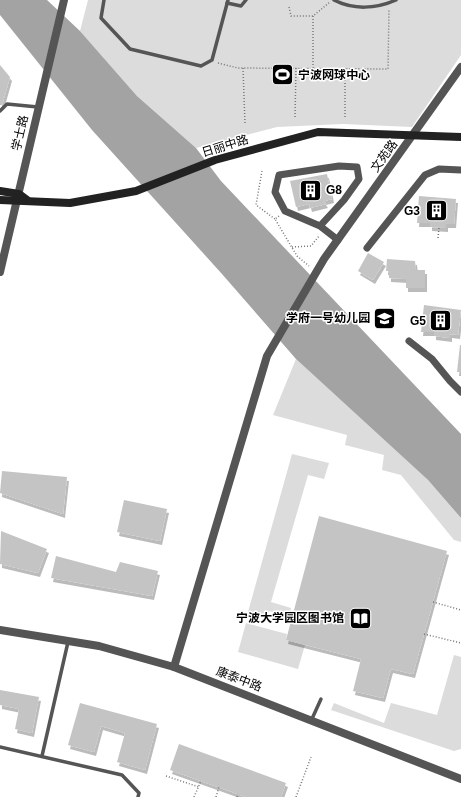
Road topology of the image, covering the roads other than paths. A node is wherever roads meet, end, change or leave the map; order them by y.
1 (104, 0) edge
2 (246, 0) edge
3 (333, 0) edge
4 (396, 0) edge
5 (63, 2) edge
6 (227, 2) edge
7 (461, 67) edge
8 (38, 107) junction
9 (0, 111) edge
10 (414, 134) junction
11 (461, 137) edge
12 (461, 170) edge
13 (0, 191) edge
14 (18, 198) junction
15 (0, 200) edge
16 (322, 228) junction
17 (338, 240) junction
18 (367, 248) dead end
19 (0, 272) edge
20 (409, 341) dead end
21 (461, 392) edge
22 (0, 630) edge
23 (68, 641) junction
24 (174, 667) junction
25 (321, 698) dead end
26 (311, 721) junction
27 (0, 747) edge
28 (42, 756) junction
29 (461, 779) edge
30 (138, 797) edge

1 - 6 lane
2 - 6 lane
3 - 4 lane
5 - 8 street, 学士路
7 - 10 street, 文苑路
8 - 9 lane
8 - 14 street, 学士路
10 - 11 main road, 日丽中路
10 - 14 main road, 日丽中路
10 - 17 street, 文苑路
12 - 18 street
13 - 14 main road
14 - 15 main road, 日丽中路
14 - 19 street, 学士路
16 - 16 street
16 - 17 street
17 - 24 street, 文苑路
20 - 21 street
22 - 23 street, 康泰中路
23 - 24 street, 康泰中路
23 - 28 lane
24 - 26 street, 康泰中路
25 - 26 lane
26 - 29 street, 康泰中路
27 - 28 lane
28 - 30 lane

